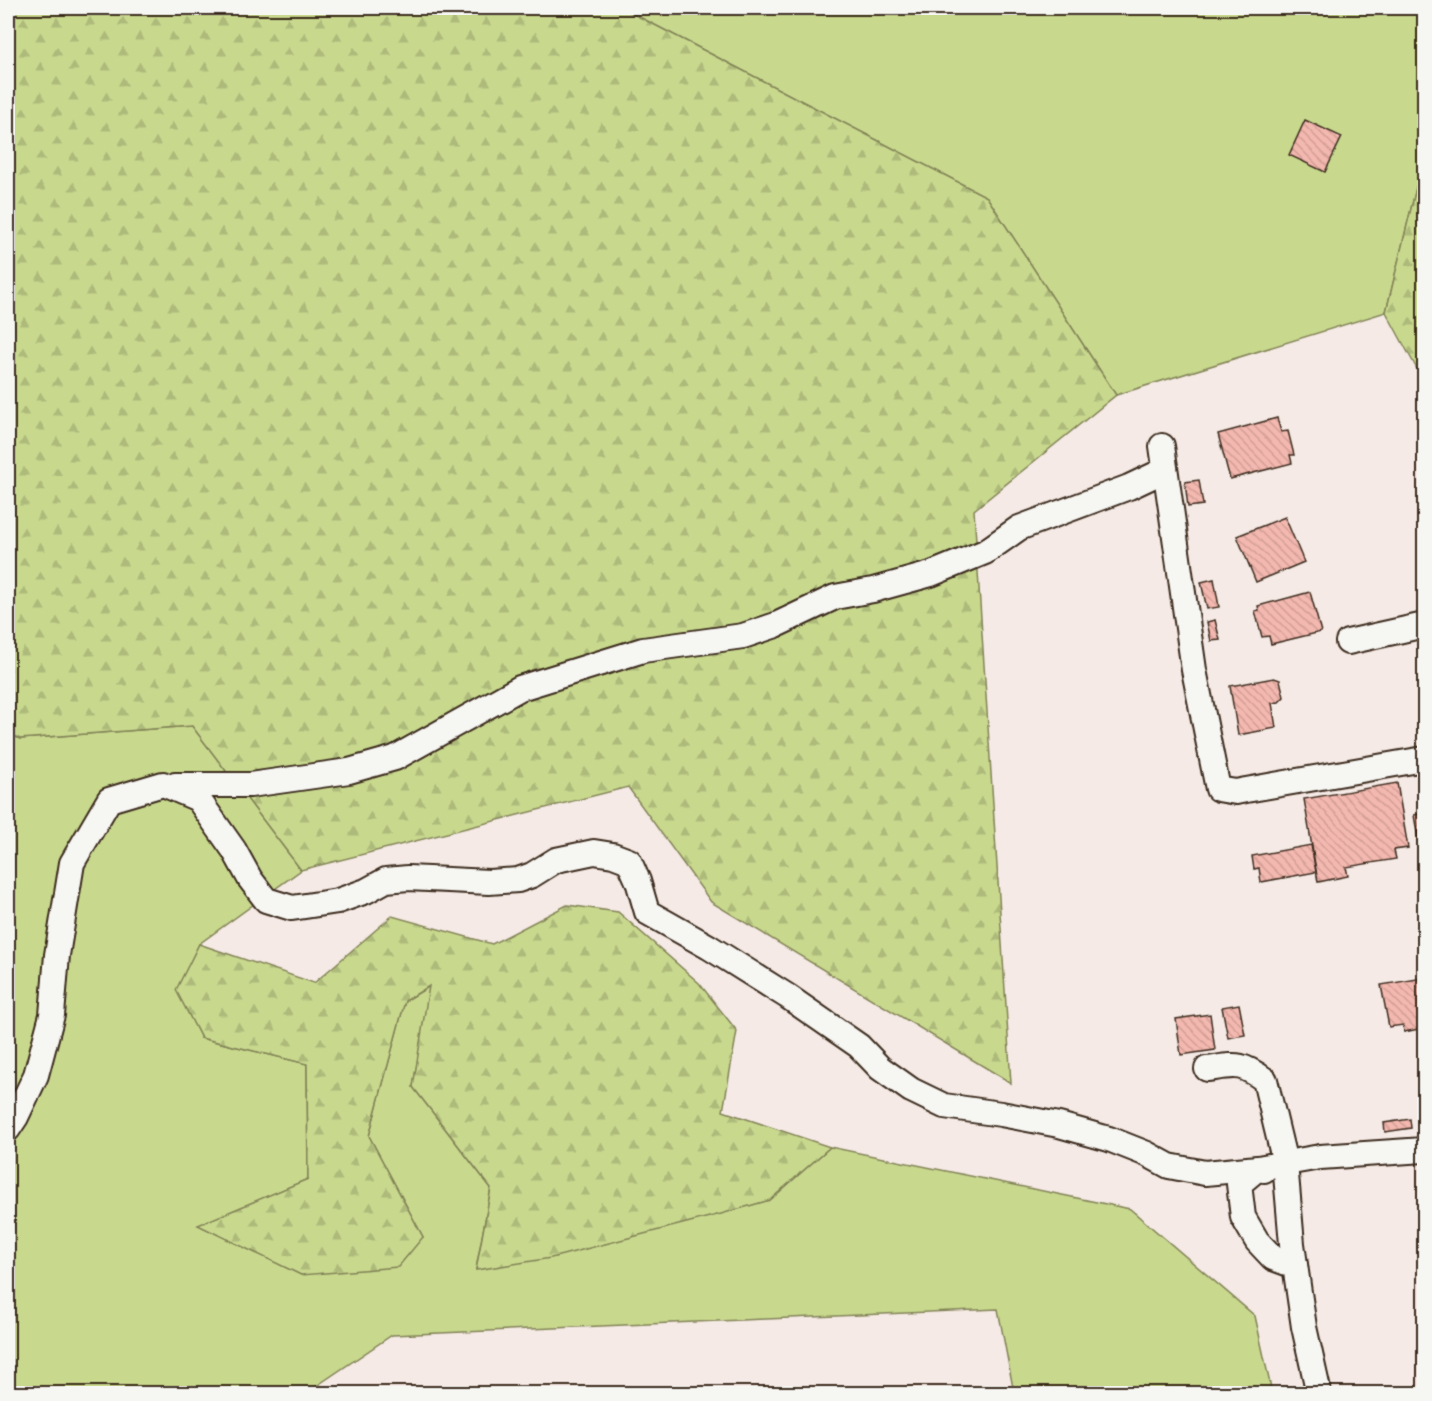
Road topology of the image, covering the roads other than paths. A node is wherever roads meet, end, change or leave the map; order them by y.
1 (1162, 446) dead end
2 (1165, 470) junction
3 (1425, 628) edge
4 (1348, 642) dead end
5 (1425, 759) edge
6 (163, 784) junction
7 (1207, 1069) dead end
8 (8, 1129) edge
9 (1425, 1150) edge
10 (1285, 1162) junction
11 (1258, 1168) junction
12 (1288, 1193) junction
13 (1295, 1266) junction
14 (1318, 1394) edge

1 - 2 street
2 - 5 street
2 - 6 street
3 - 4 street
6 - 8 street
6 - 11 street
7 - 10 street
9 - 10 street
10 - 11 street
10 - 12 street
11 - 12 street
11 - 13 street
12 - 13 street
13 - 14 street

